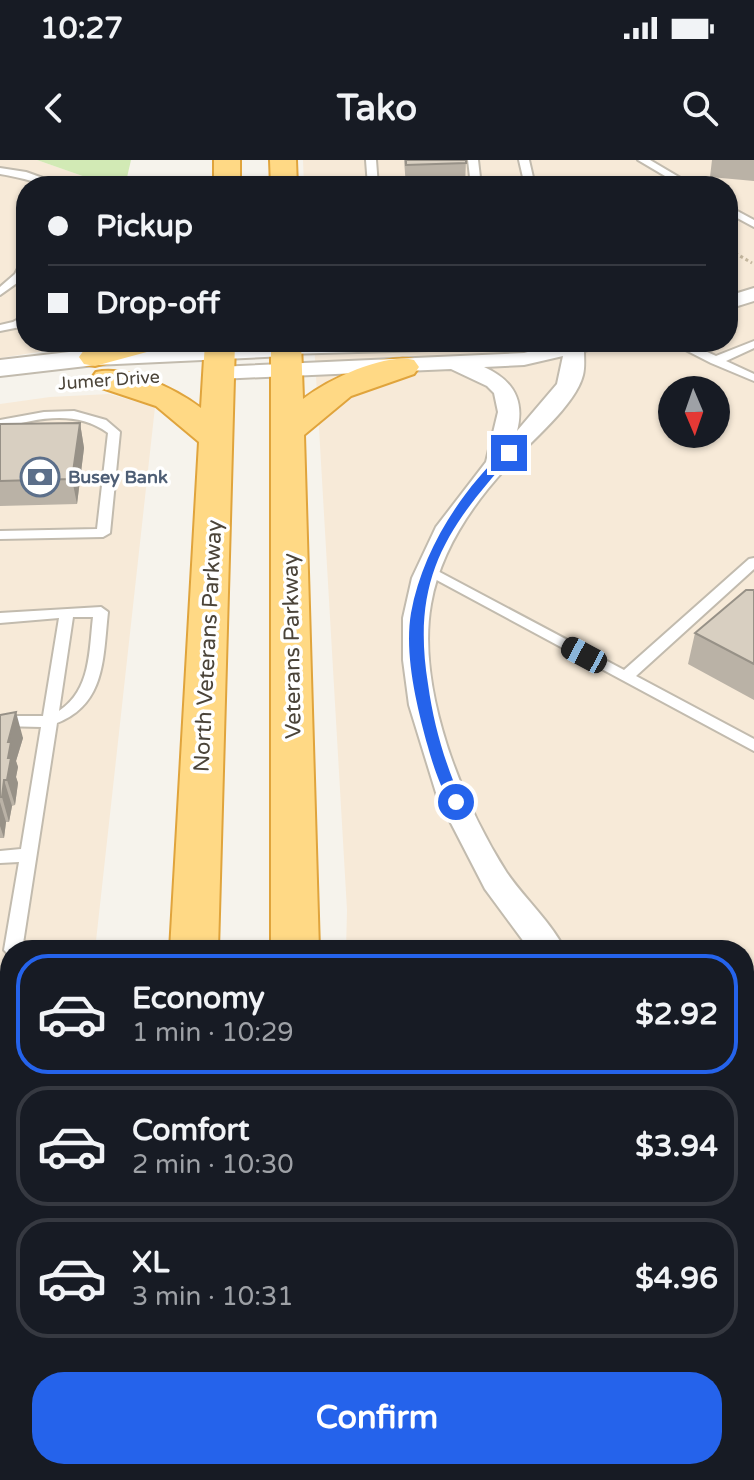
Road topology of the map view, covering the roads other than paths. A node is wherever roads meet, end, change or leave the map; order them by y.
1 (643, 160) edge
2 (0, 171) edge
3 (23, 174) junction
4 (17, 176) edge
5 (27, 176) edge
6 (671, 176) edge
7 (16, 279) edge
8 (0, 292) edge
9 (129, 352) edge
10 (336, 352) edge
11 (385, 352) edge
12 (391, 352) edge
13 (558, 352) edge
14 (578, 352) edge
15 (697, 352) edge
16 (736, 352) edge
17 (286, 353) edge
18 (219, 355) edge
19 (715, 361) junction
20 (454, 365) junction
21 (0, 368) edge
22 (101, 368) junction
23 (754, 378) edge
24 (0, 390) edge
25 (0, 424) edge
26 (288, 432) junction
27 (216, 440) junction
28 (493, 467) junction
29 (0, 535) edge
30 (754, 562) edge
31 (427, 571) junction
32 (67, 613) junction
33 (0, 618) edge
34 (626, 677) junction
35 (49, 720) junction
36 (0, 721) edge
37 (754, 746) edge
38 (27, 855) junction
39 (0, 857) edge
40 (14, 940) edge
41 (194, 940) edge
42 (295, 940) edge
43 (540, 940) edge

1 - 6 lane
2 - 3 lane
3 - 4 lane
3 - 5 lane
7 - 8 lane
9 - 22 highway
10 - 17 street
11 - 26 highway
12 - 20 street
13 - 20 street
14 - 28 street
15 - 19 lane
16 - 19 lane
17 - 18 street, Jumer Drive
17 - 26 highway, Veterans Parkway
18 - 22 street, Jumer Drive
18 - 27 highway, North Veterans Parkway
19 - 23 lane
20 - 28 street
21 - 22 street, Jumer Drive
22 - 24 street, Jumer Drive
22 - 27 highway
25 - 29 lane
26 - 42 highway, Veterans Parkway
27 - 41 highway, North Veterans Parkway
28 - 31 street
30 - 34 lane
31 - 34 lane
31 - 43 street
32 - 33 lane
32 - 35 lane
32 - 35 lane
34 - 37 lane
35 - 36 lane
35 - 38 lane
38 - 39 lane
38 - 40 lane

